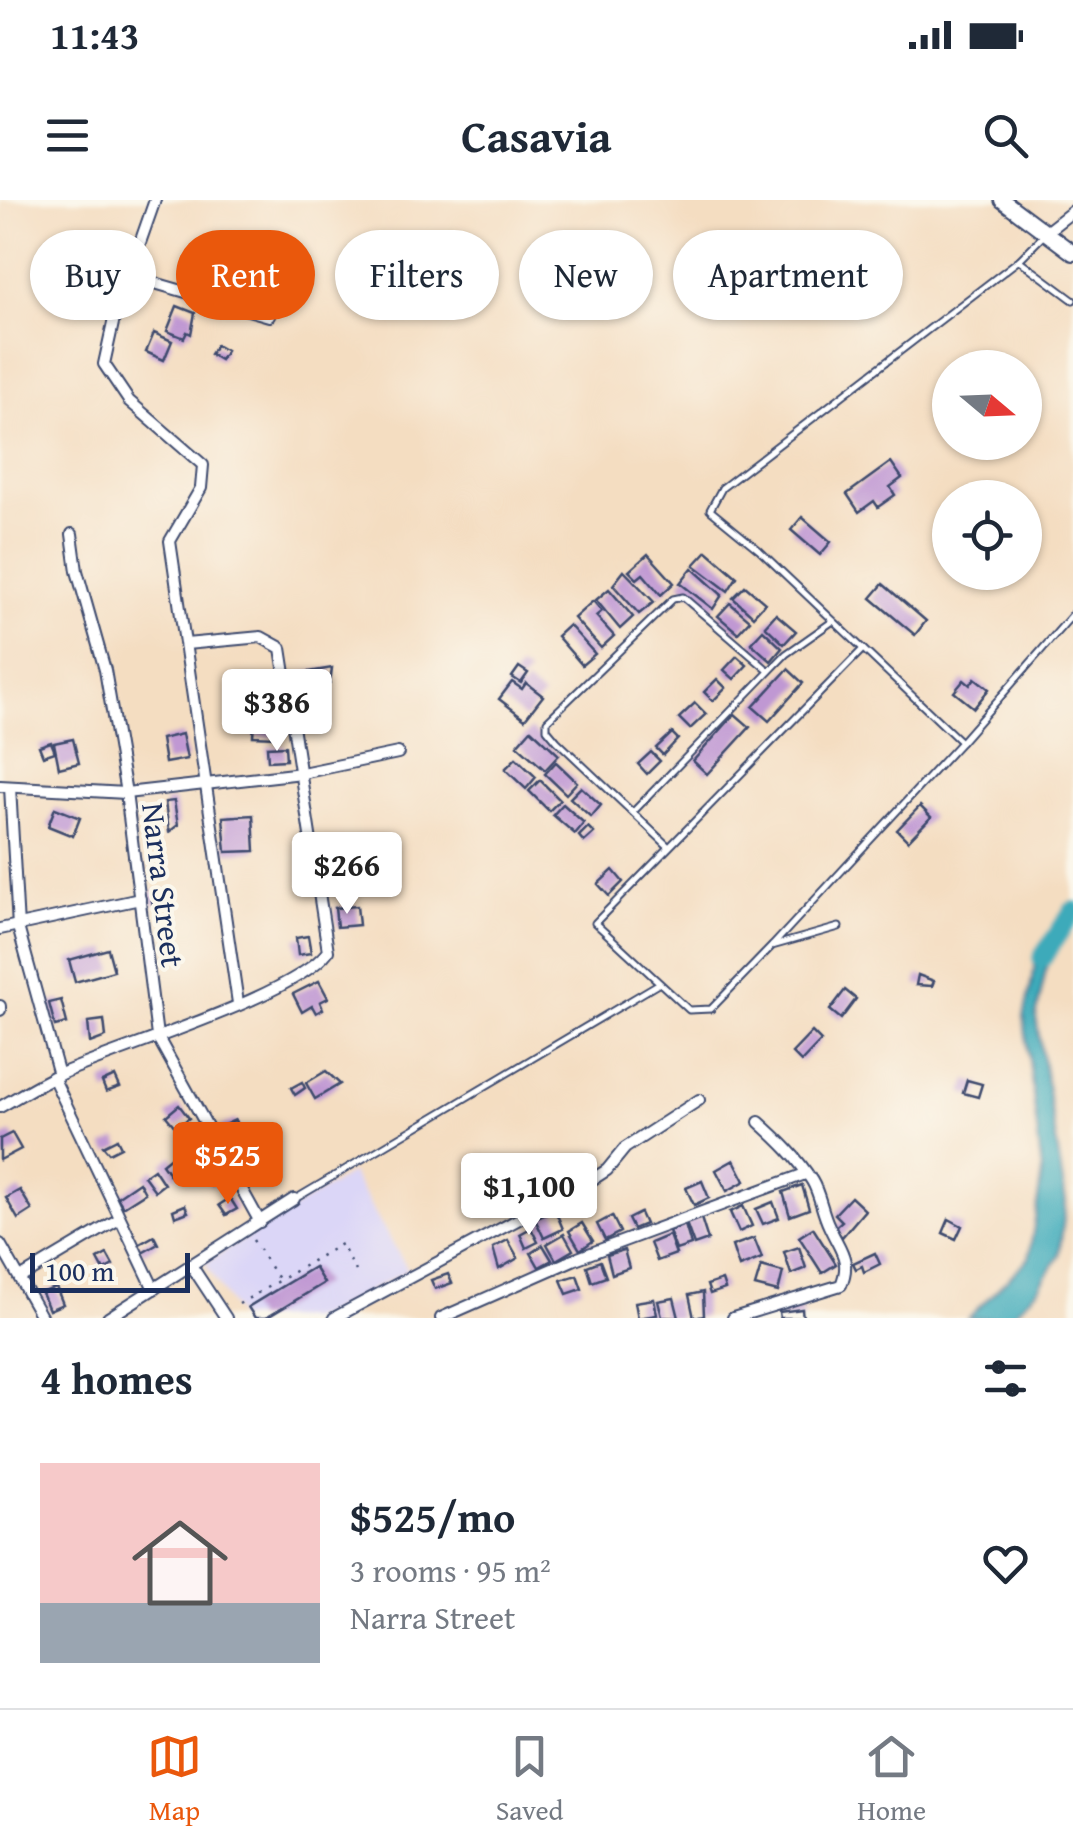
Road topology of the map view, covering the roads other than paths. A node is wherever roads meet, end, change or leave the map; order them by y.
1 (155, 200) edge
2 (1002, 200) edge
3 (1073, 211) edge
4 (144, 230) edge
5 (1046, 232) junction
6 (1073, 252) edge
7 (1018, 260) junction
8 (1073, 300) edge
9 (116, 320) edge
10 (72, 534) dead end
11 (1073, 614) edge
12 (833, 621) junction
13 (186, 644) junction
14 (863, 649) junction
15 (769, 671) junction
16 (961, 742) junction
17 (398, 754) dead end
18 (302, 773) junction
19 (5, 786) edge
20 (206, 786) junction
21 (126, 793) junction
22 (634, 811) junction
23 (669, 847) junction
24 (140, 899) junction
25 (18, 927) junction
26 (840, 927) dead end
27 (0, 930) edge
28 (772, 946) junction
29 (658, 984) junction
30 (238, 1003) junction
31 (158, 1036) junction
32 (56, 1076) junction
33 (699, 1100) dead end
34 (0, 1108) edge
35 (758, 1122) dead end
36 (806, 1174) junction
37 (294, 1200) joint
38 (119, 1219) junction
39 (260, 1222) junction
40 (0, 1244) edge
41 (192, 1265) junction
42 (20, 1278) junction
43 (154, 1289) junction
44 (42, 1318) edge
45 (108, 1318) edge
46 (226, 1318) edge
47 (334, 1318) edge
48 (442, 1318) edge
49 (733, 1318) edge

1 - 4 street
2 - 5 main road
3 - 5 street
5 - 6 main road
5 - 7 lane
7 - 8 lane
7 - 12 lane
9 - 13 street
10 - 21 street, Narra Street
11 - 16 lane
12 - 14 lane
12 - 15 lane
13 - 18 street
13 - 20 street
14 - 16 lane
14 - 23 lane
15 - 22 lane
15 - 22 lane
16 - 28 lane
17 - 18 street
18 - 20 street
18 - 30 street
19 - 21 street
19 - 25 street
20 - 21 street
20 - 30 street
21 - 24 street, Narra Street
22 - 23 lane
23 - 29 lane
24 - 25 street
24 - 31 street, Narra Street
25 - 27 street
25 - 32 street
26 - 28 lane
28 - 29 lane
29 - 37 lane
30 - 31 street
31 - 32 street
31 - 39 street, Narra Street
32 - 34 street
32 - 38 street
33 - 47 street
35 - 36 street
36 - 48 street
36 - 49 street
37 - 39 street
38 - 42 street
38 - 43 street
39 - 41 street
40 - 42 street
41 - 43 street
41 - 46 street
42 - 44 street
43 - 45 street

